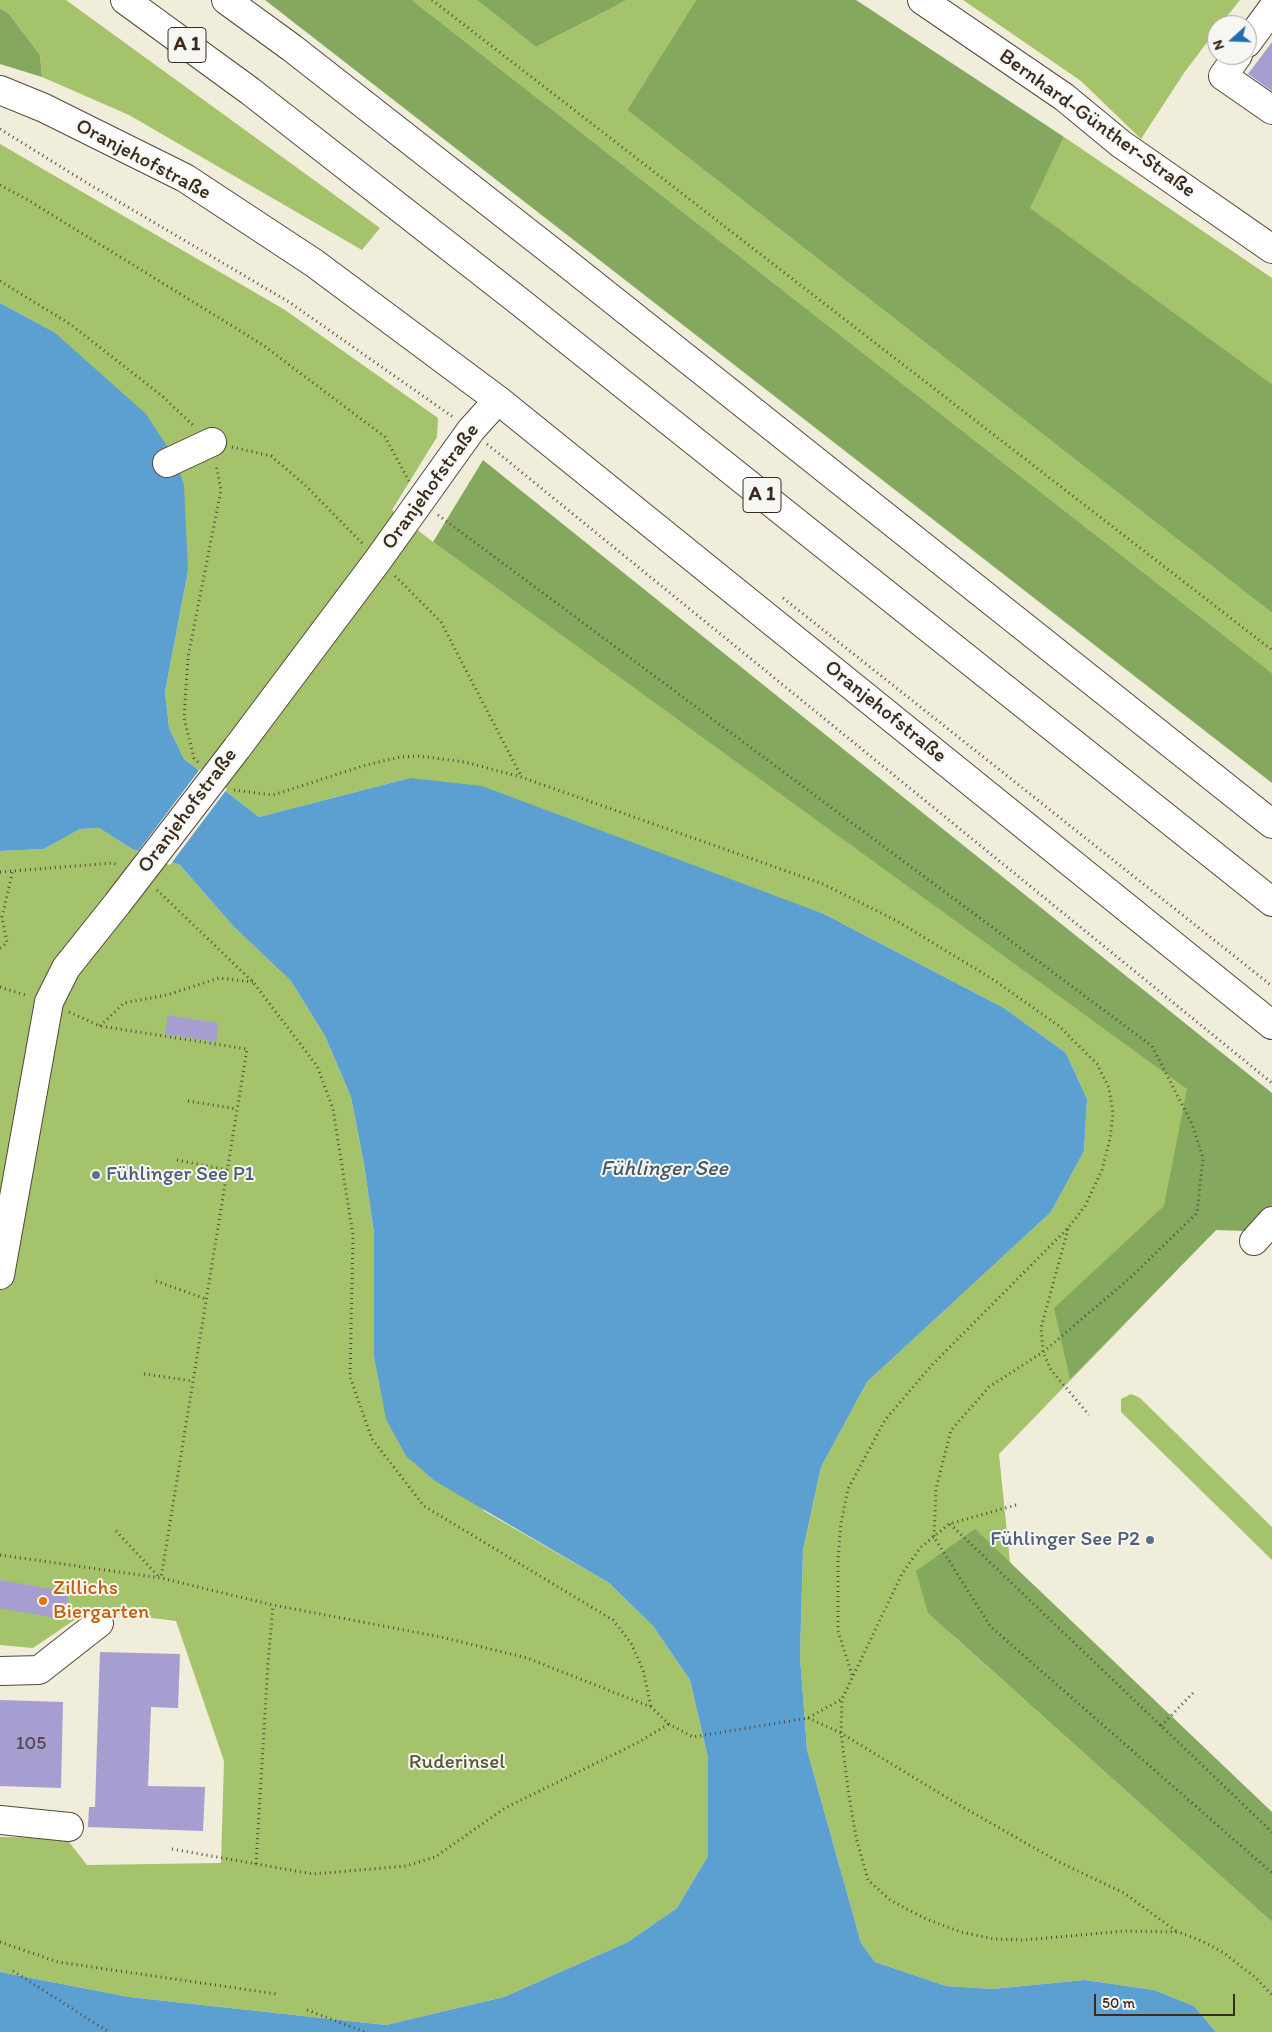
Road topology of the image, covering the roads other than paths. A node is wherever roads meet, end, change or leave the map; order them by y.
1 (125, 0) edge
2 (226, 0) edge
3 (241, 0) edge
4 (922, 0) edge
5 (1272, 9) edge
6 (1257, 29) edge
7 (292, 48) junction
8 (1231, 65) edge
9 (0, 90) edge
10 (1272, 110) edge
11 (1272, 248) edge
12 (498, 400) junction
13 (212, 442) road end
14 (167, 462) dead end
15 (1272, 824) edge
16 (1272, 902) edge
17 (1272, 1025) edge
18 (1272, 1221) edge
19 (1254, 1241) dead end
20 (0, 1275) edge
21 (99, 1623) dead end
22 (0, 1671) edge
23 (0, 1820) edge
24 (69, 1828) dead end

1 - 16 main road, A 1
2 - 7 main road
3 - 7 main road
4 - 11 main road, Bernhard-Günther-Straße
5 - 6 main road
7 - 15 main road
8 - 10 main road
9 - 12 main road, Oranjehofstraße
12 - 17 main road, Oranjehofstraße
12 - 20 main road, Oranjehofstraße, bridge
13 - 14 main road
18 - 19 main road
21 - 22 main road
23 - 24 main road

